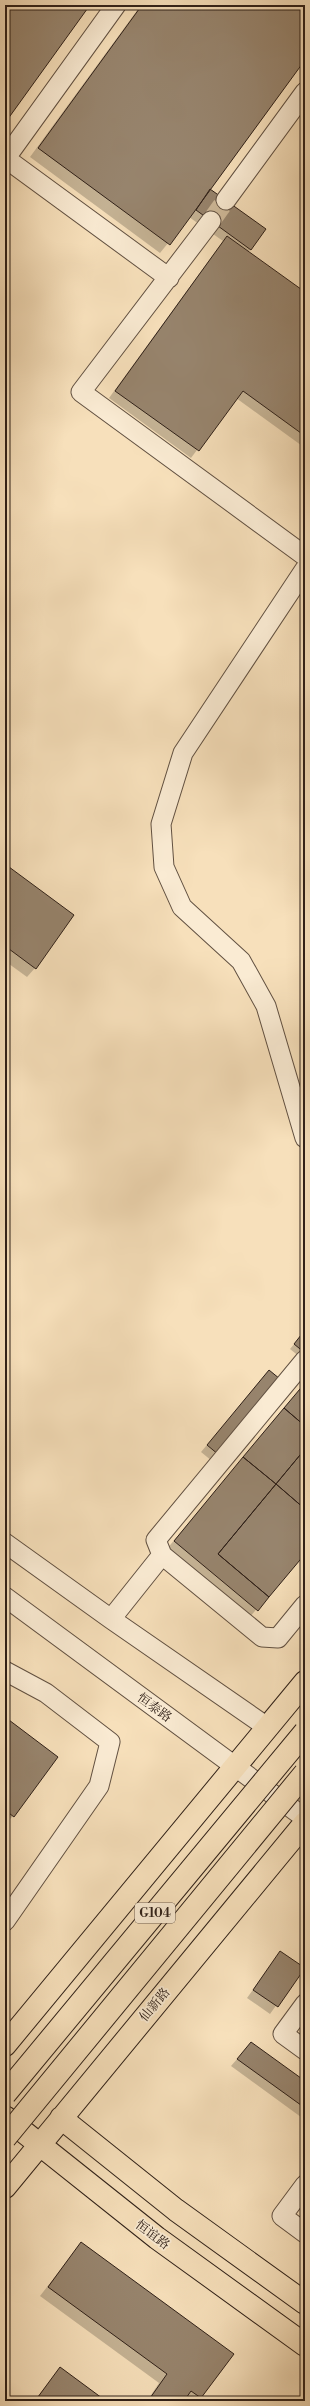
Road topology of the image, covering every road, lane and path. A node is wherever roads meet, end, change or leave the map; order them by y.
1 (116, 5) edge
2 (305, 92) edge
3 (5, 158) edge
4 (226, 200) tunnel mouth
5 (211, 220) tunnel mouth
6 (169, 278) junction
7 (305, 556) edge
8 (305, 569) edge
9 (305, 1138) edge
10 (305, 1360) edge
11 (5, 1542) edge
12 (162, 1555) junction
13 (5, 1597) edge
14 (305, 1605) edge
15 (110, 1619) junction
16 (5, 1671) edge
17 (305, 1682) edge
18 (267, 1727) junction
19 (305, 1732) edge
20 (236, 1767) junction
21 (305, 1772) edge
22 (305, 1818) edge
23 (305, 1822) edge
24 (5, 1921) edge
25 (305, 2004) edge
26 (5, 2045) edge
27 (305, 2050) edge
28 (5, 2094) edge
29 (61, 2118) junction
30 (9, 2126) edge
31 (40, 2144) junction
32 (305, 2185) edge
33 (5, 2187) edge
34 (305, 2233) edge
35 (305, 2303) edge
36 (305, 2345) edge

1 - 3 street
2 - 4 street
3 - 6 street
5 - 6 street
6 - 7 street
8 - 9 street
10 - 12 street
11 - 15 street
12 - 14 street
12 - 15 street
13 - 20 street, 恒泰路
15 - 18 street
16 - 24 street
17 - 18 main road
18 - 20 main road
19 - 28 main road, G104, bridge
20 - 22 street, 恒泰路
20 - 26 main road
21 - 30 main road, bridge
23 - 29 main road, 仙新路
25 - 27 street
29 - 31 main road, 仙新路
29 - 35 main road
30 - 31 main road, 恒谊路
31 - 33 main road, 仙新路
31 - 36 main road, 恒谊路
32 - 34 street

